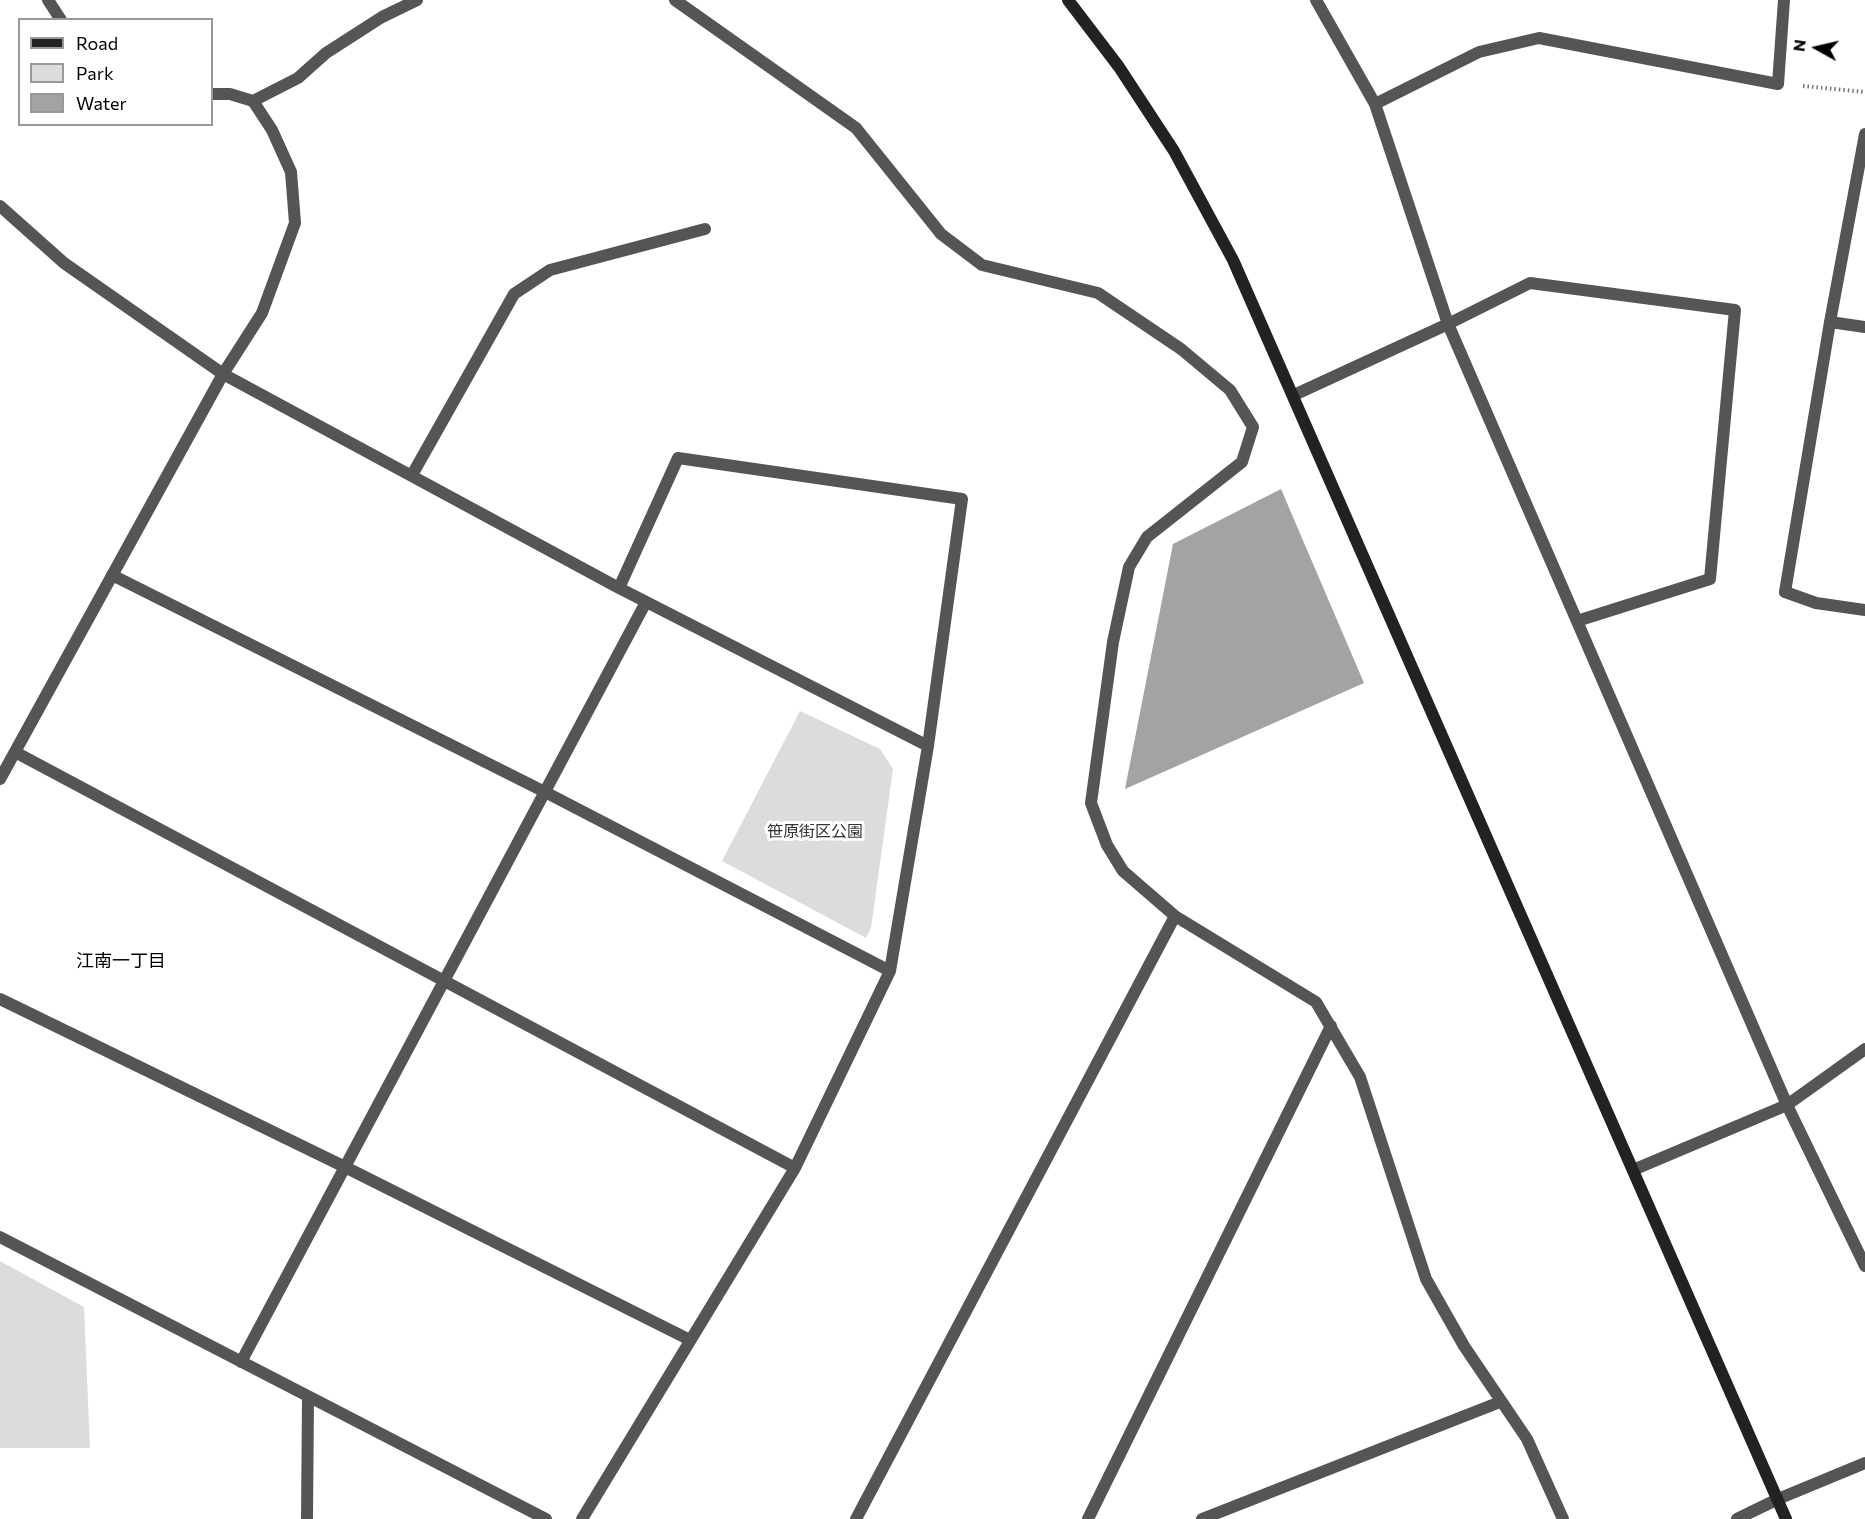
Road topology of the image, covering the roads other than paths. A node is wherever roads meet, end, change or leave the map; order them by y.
1 (48, 0) edge
2 (417, 0) edge
3 (675, 0) edge
4 (1068, 0) edge
5 (1316, 0) edge
6 (1784, 0) edge
7 (60, 18) edge
8 (213, 94) edge
9 (253, 101) junction
10 (1374, 104) junction
11 (1865, 134) edge
12 (0, 206) edge
13 (705, 229) dead end
14 (1830, 322) junction
15 (1448, 324) junction
16 (1865, 327) edge
17 (223, 374) junction
18 (1293, 395) junction
19 (412, 475) junction
20 (112, 575) junction
21 (619, 588) junction
22 (646, 602) junction
23 (1865, 610) edge
24 (1577, 621) junction
25 (928, 746) junction
26 (15, 752) junction
27 (0, 779) edge
28 (545, 792) junction
29 (1175, 916) junction
30 (890, 971) junction
31 (444, 981) junction
32 (0, 999) edge
33 (1331, 1026) junction
34 (1865, 1049) edge
35 (1787, 1105) junction
36 (345, 1167) junction
37 (795, 1168) junction
38 (1633, 1170) junction
39 (0, 1238) edge
40 (1865, 1266) edge
41 (690, 1340) junction
42 (241, 1362) junction
43 (308, 1396) junction
44 (1500, 1402) junction
45 (1865, 1463) edge
46 (1778, 1498) junction
47 (307, 1519) edge
48 (546, 1519) edge
49 (582, 1519) edge
50 (856, 1519) edge
51 (1088, 1519) edge
52 (1202, 1519) edge
53 (1563, 1519) edge
54 (1737, 1519) edge
55 (1786, 1519) edge

1 - 7 street
2 - 9 street
3 - 29 street
4 - 18 street
5 - 10 street
6 - 10 street
8 - 9 street
9 - 17 street
10 - 15 street
11 - 14 street
12 - 17 street
13 - 19 street
14 - 16 street
14 - 23 street
15 - 18 street
15 - 24 street
15 - 24 street
17 - 19 street
17 - 20 street
18 - 38 street
19 - 21 street
20 - 26 street
20 - 28 street
21 - 22 street
21 - 25 street
22 - 25 street
22 - 28 street
24 - 35 street
25 - 30 street
26 - 27 street
26 - 31 street
28 - 30 street
28 - 31 street
29 - 33 street
29 - 50 street
30 - 37 street
31 - 36 street
31 - 37 street
32 - 36 street
33 - 44 street
33 - 51 street
34 - 35 street
35 - 38 street
35 - 40 street
36 - 41 street
36 - 42 street
37 - 41 street
38 - 46 street
39 - 42 street
41 - 49 street
42 - 43 street
43 - 47 street
43 - 48 street
44 - 52 street
44 - 53 street
45 - 46 street
46 - 54 street
46 - 55 street

